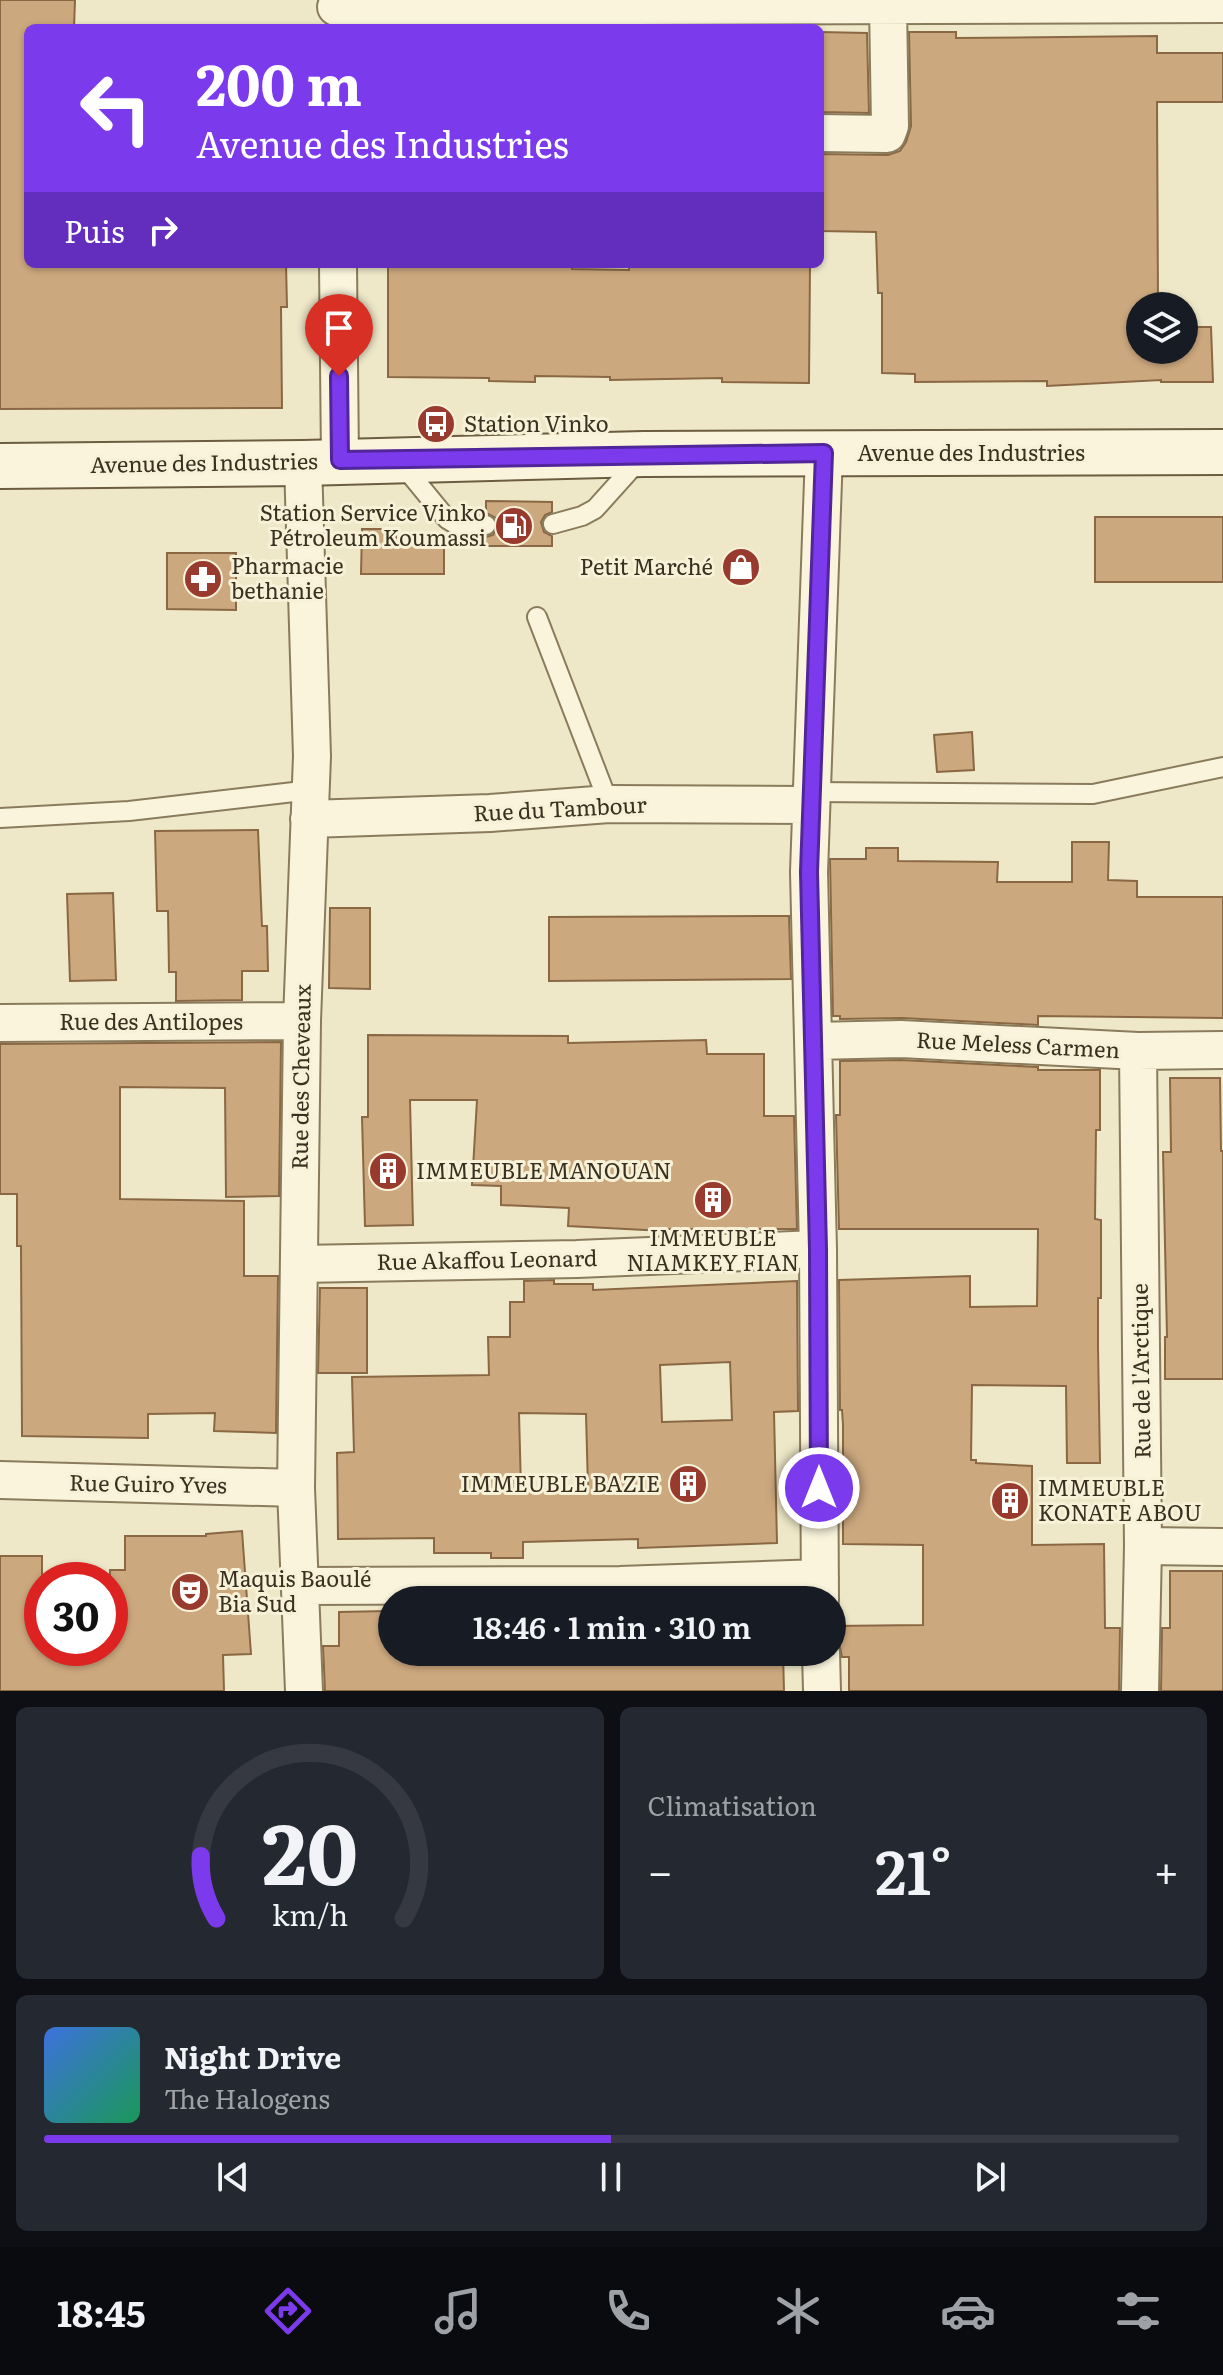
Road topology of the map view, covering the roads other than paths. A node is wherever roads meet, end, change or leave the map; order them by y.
1 (954, 2) edge
2 (630, 3) edge
3 (1223, 4) edge
4 (888, 5) junction
5 (336, 12) edge
6 (446, 17) edge
7 (824, 133) edge
8 (338, 268) edge
9 (1223, 452) edge
10 (824, 453) junction
11 (644, 454) junction
12 (400, 461) junction
13 (322, 462) junction
14 (0, 466) edge
15 (553, 524) dead end
16 (486, 525) dead end
17 (537, 617) dead end
18 (1223, 767) edge
19 (810, 799) junction
20 (609, 804) junction
21 (310, 805) junction
22 (0, 818) edge
23 (302, 1021) junction
24 (0, 1023) edge
25 (814, 1041) junction
26 (1223, 1050) edge
27 (1138, 1051) junction
28 (818, 1249) junction
29 (299, 1264) junction
30 (0, 1480) edge
31 (296, 1488) junction
32 (1143, 1546) junction
33 (1223, 1547) edge
34 (300, 1586) junction
35 (670, 1586) edge
36 (820, 1586) edge
37 (821, 1666) edge
38 (304, 1691) edge
39 (822, 1691) edge
40 (1140, 1691) edge

1 - 3 street
1 - 4 street
2 - 4 street
2 - 6 street
4 - 7 street
5 - 6 street
8 - 13 street, Rue des Cheveaux
9 - 10 street, Avenue des Industries
10 - 11 street, Avenue des Industries
10 - 19 street
11 - 12 street, Avenue des Industries
11 - 15 lane
12 - 13 street, Avenue des Industries
12 - 16 lane
13 - 14 street, Avenue des Industries
13 - 21 street, Rue des Cheveaux
17 - 20 lane
18 - 19 lane
19 - 20 street, Rue du Tambour
19 - 25 street
20 - 21 street, Rue du Tambour
21 - 22 lane
21 - 23 street, Rue des Cheveaux
23 - 24 street, Rue des Antilopes
23 - 29 street, Rue des Cheveaux
25 - 27 street, Rue Meless Carmen
25 - 28 street
26 - 27 street, Rue Meless Carmen
27 - 32 street, Rue de l'Arctique
28 - 29 street, Rue Akaffou Leonard
28 - 36 street
29 - 31 street, Rue des Cheveaux
30 - 31 street, Rue Guiro Yves
31 - 34 street, Rue des Cheveaux
32 - 33 street
32 - 40 street, Rue de l'Arctique
34 - 35 street
34 - 38 street, Rue des Cheveaux
37 - 39 street

